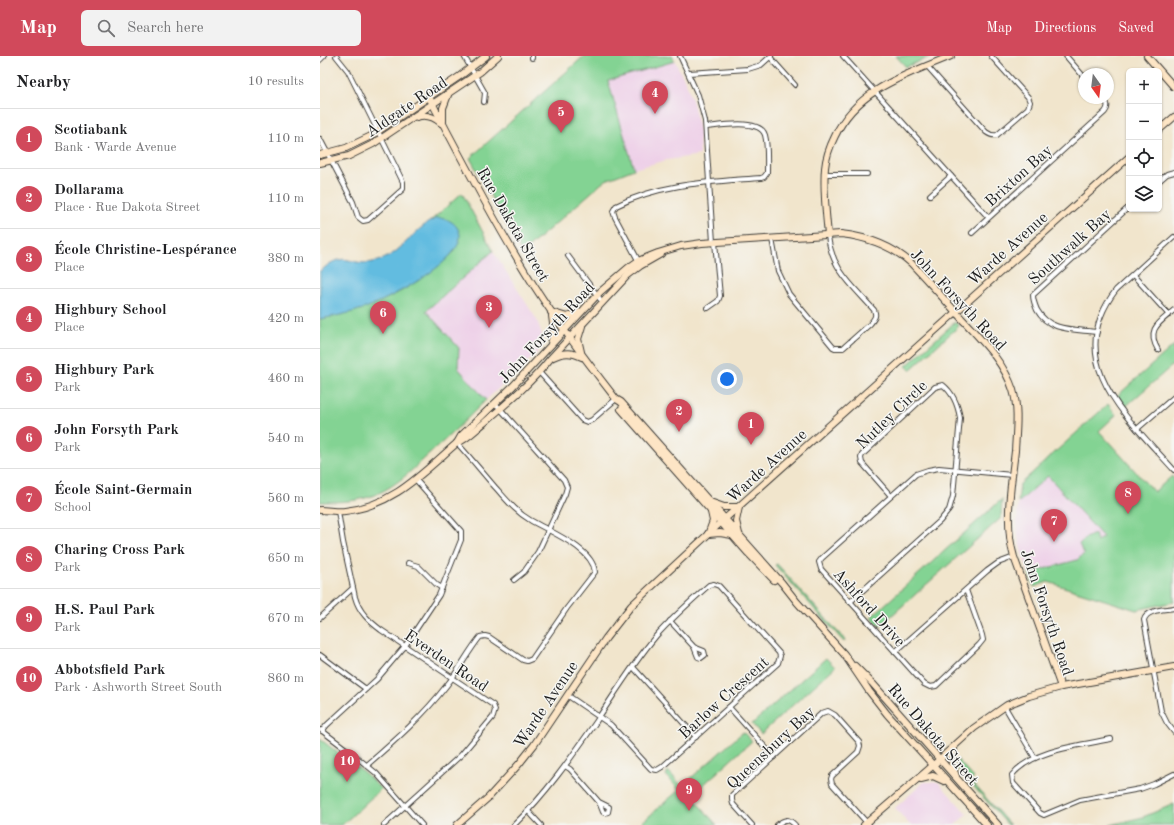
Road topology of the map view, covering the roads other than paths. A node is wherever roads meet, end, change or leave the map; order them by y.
1 (324, 56) edge
2 (336, 56) edge
3 (464, 56) edge
4 (486, 56) edge
5 (498, 56) edge
6 (680, 56) edge
7 (771, 56) edge
8 (843, 56) edge
9 (950, 56) edge
10 (991, 56) edge
11 (1066, 56) edge
12 (1147, 56) edge
13 (320, 60) edge
14 (927, 66) junction
15 (1078, 69) edge
16 (473, 71) junction
17 (689, 73) junction
18 (795, 85) dead end
19 (1174, 87) edge
20 (875, 91) junction
21 (450, 92) junction
22 (429, 97) junction
23 (484, 102) dead end
24 (433, 104) junction
25 (1108, 104) edge
26 (1174, 117) edge
27 (414, 118) junction
28 (444, 126) junction
29 (706, 127) junction
30 (1162, 127) edge
31 (380, 135) junction
32 (320, 139) edge
33 (320, 156) edge
34 (329, 158) junction
35 (1126, 160) edge
36 (320, 163) edge
37 (1174, 172) edge
38 (825, 174) junction
39 (867, 174) dead end
40 (951, 176) junction
41 (1162, 178) edge
42 (709, 182) junction
43 (930, 195) dead end
44 (1126, 211) edge
45 (988, 217) junction
46 (972, 233) dead end
47 (828, 235) junction
48 (1174, 237) edge
49 (772, 239) junction
50 (714, 242) junction
51 (568, 256) dead end
52 (640, 263) junction
53 (1133, 275) junction
54 (598, 297) junction
55 (708, 308) dead end
56 (584, 310) junction
57 (1174, 310) edge
58 (551, 312) junction
59 (956, 312) junction
60 (1169, 315) junction
61 (583, 323) junction
62 (564, 331) junction
63 (1097, 332) junction
64 (569, 338) junction
65 (548, 348) junction
66 (1158, 350) dead end
67 (550, 359) junction
68 (584, 359) junction
69 (539, 372) junction
70 (1174, 396) edge
71 (616, 399) junction
72 (495, 403) junction
73 (500, 409) junction
74 (1137, 429) junction
75 (457, 443) junction
76 (1173, 468) edge
77 (956, 470) junction
78 (1012, 475) junction
79 (416, 480) junction
80 (891, 496) junction
81 (709, 502) junction
82 (739, 506) junction
83 (710, 509) junction
84 (320, 510) edge
85 (338, 511) junction
86 (723, 521) junction
87 (549, 530) junction
88 (708, 534) junction
89 (736, 536) junction
90 (1014, 557) junction
91 (408, 563) dead end
92 (514, 580) dead end
93 (353, 588) junction
94 (442, 588) junction
95 (966, 590) junction
96 (850, 602) junction
97 (1174, 608) edge
98 (320, 618) edge
99 (670, 621) junction
100 (405, 646) junction
101 (694, 647) dead end
102 (895, 652) junction
103 (320, 655) edge
104 (850, 661) junction
105 (633, 667) junction
106 (1174, 667) edge
107 (1153, 670) junction
108 (452, 678) junction
109 (1061, 687) junction
110 (366, 690) junction
111 (567, 695) junction
112 (729, 707) junction
113 (1004, 707) junction
114 (599, 717) junction
115 (321, 730) edge
116 (1174, 732) edge
117 (696, 737) junction
118 (1111, 739) dead end
119 (958, 742) junction
120 (774, 757) junction
121 (1035, 758) junction
122 (939, 760) junction
123 (367, 765) junction
124 (933, 765) junction
125 (565, 766) junction
126 (1174, 774) edge
127 (958, 781) junction
128 (949, 783) junction
129 (909, 786) junction
130 (599, 802) dead end
131 (405, 806) junction
132 (528, 811) junction
133 (867, 824) edge
134 (384, 825) edge
135 (422, 825) edge
136 (457, 825) edge
137 (514, 825) edge
138 (541, 825) edge
139 (752, 825) edge
140 (777, 825) edge
141 (795, 825) edge
142 (987, 825) edge
143 (998, 825) edge

1 - 13 street
2 - 31 street
3 - 16 street
4 - 16 street, Aldgate Road
5 - 16 street, Aldgate Road
6 - 17 street
7 - 17 street
7 - 18 street
8 - 20 street, Brixton Bay
9 - 14 street
10 - 14 street
11 - 15 street
12 - 19 street
14 - 20 street
16 - 21 street, Aldgate Road
16 - 22 street, Aldgate Road
16 - 23 street
17 - 29 street
20 - 38 street
20 - 40 street, Brixton Bay
21 - 24 street, Aldgate Road
21 - 28 street
22 - 24 street, Rue Dakota Street
22 - 31 street, Aldgate Road
24 - 27 street, Aldgate Road
24 - 28 street, Rue Dakota Street
25 - 45 street, Brixton Bay
26 - 30 street
27 - 28 street
27 - 31 street, Aldgate Road
28 - 58 street, Rue Dakota Street
29 - 42 street
29 - 42 street
31 - 34 street, Aldgate Road
31 - 34 street
32 - 34 street
33 - 34 street, Aldgate Road
34 - 36 street, Aldgate Road
35 - 59 street, Warde Avenue
37 - 41 street
38 - 39 street
38 - 47 street
40 - 43 street
40 - 45 street, Brixton Bay
42 - 50 street
42 - 52 street
44 - 63 street, Southwalk Bay
45 - 46 street
47 - 49 street, John Forsyth Road
47 - 49 street
47 - 59 street, John Forsyth Road
48 - 53 street
49 - 50 street, John Forsyth Road
50 - 52 street, John Forsyth Road
50 - 55 street
51 - 54 street
52 - 54 street, John Forsyth Road
52 - 61 street, John Forsyth Road
53 - 60 street
53 - 63 street
54 - 56 street, John Forsyth Road
56 - 58 street
56 - 62 street, John Forsyth Road
57 - 60 street
58 - 62 street, Rue Dakota Street
58 - 65 street
59 - 78 street, John Forsyth Road
59 - 82 street, Warde Avenue
60 - 66 street
61 - 64 street, John Forsyth Road
61 - 68 street
62 - 64 street, Rue Dakota Street
62 - 65 street, John Forsyth Road
63 - 74 street
64 - 67 street, John Forsyth Road
64 - 68 street, Rue Dakota Street
65 - 72 street, John Forsyth Road
67 - 68 street
67 - 69 street, John Forsyth Road
68 - 71 street, Rue Dakota Street
69 - 71 street, John Forsyth Road
69 - 73 street, John Forsyth Road
70 - 74 street
71 - 81 street, Rue Dakota Street
71 - 83 street
72 - 73 street
72 - 75 street, John Forsyth Road
73 - 75 street, John Forsyth Road
73 - 87 street
74 - 76 street
75 - 79 street, John Forsyth Road
75 - 87 street
77 - 78 street, Ashford Drive
77 - 80 street, Ashford Drive
77 - 80 street, Nutley Circle
77 - 96 street
78 - 90 street, John Forsyth Road
79 - 85 street, John Forsyth Road
79 - 94 street
80 - 96 street, Ashford Drive
81 - 82 street
81 - 86 street, Rue Dakota Street
82 - 86 street, Warde Avenue
82 - 89 street
83 - 86 street
83 - 88 street
84 - 85 street, John Forsyth Road
85 - 93 street, Everden Road
86 - 88 street, Warde Avenue
86 - 89 street, Rue Dakota Street
87 - 92 street
87 - 108 street
88 - 89 street
88 - 111 street, Warde Avenue
89 - 104 street, Rue Dakota Street
90 - 95 street
90 - 109 street, John Forsyth Road
91 - 94 street
93 - 98 street
93 - 100 street, Everden Road
94 - 100 street
95 - 102 street
95 - 102 street, Ashford Drive
96 - 102 street, Ashford Drive
97 - 107 street
99 - 101 street
99 - 105 street, Barlow Crescent
99 - 112 street, Barlow Crescent
100 - 108 street, Everden Road
100 - 110 street
103 - 110 street
104 - 122 street, Rue Dakota Street
104 - 124 street, Rue Dakota Street
105 - 114 street, Barlow Crescent
105 - 117 street
106 - 107 street
107 - 109 street
107 - 116 street
108 - 123 street
108 - 131 street, Everden Road
109 - 113 street
110 - 115 street
111 - 114 street, Barlow Crescent
111 - 136 street, Warde Avenue
112 - 117 street, Barlow Crescent
112 - 120 street
113 - 119 street
113 - 121 street
114 - 117 street, Barlow Crescent
114 - 125 street, Barlow Crescent
115 - 123 street
118 - 121 street
119 - 122 street
119 - 127 street
120 - 133 street, Queensbury Bay
120 - 139 street, Queensbury Bay
121 - 126 street
122 - 124 street
122 - 127 street, Rue Dakota Street
123 - 131 street
124 - 128 street, Rue Dakota Street
124 - 129 street
125 - 130 street
125 - 132 street, Barlow Crescent
127 - 143 street, Rue Dakota Street
128 - 129 street
128 - 142 street, Rue Dakota Street
129 - 133 street
131 - 134 street
131 - 135 street
132 - 137 street, Barlow Crescent
132 - 138 street
140 - 141 street

